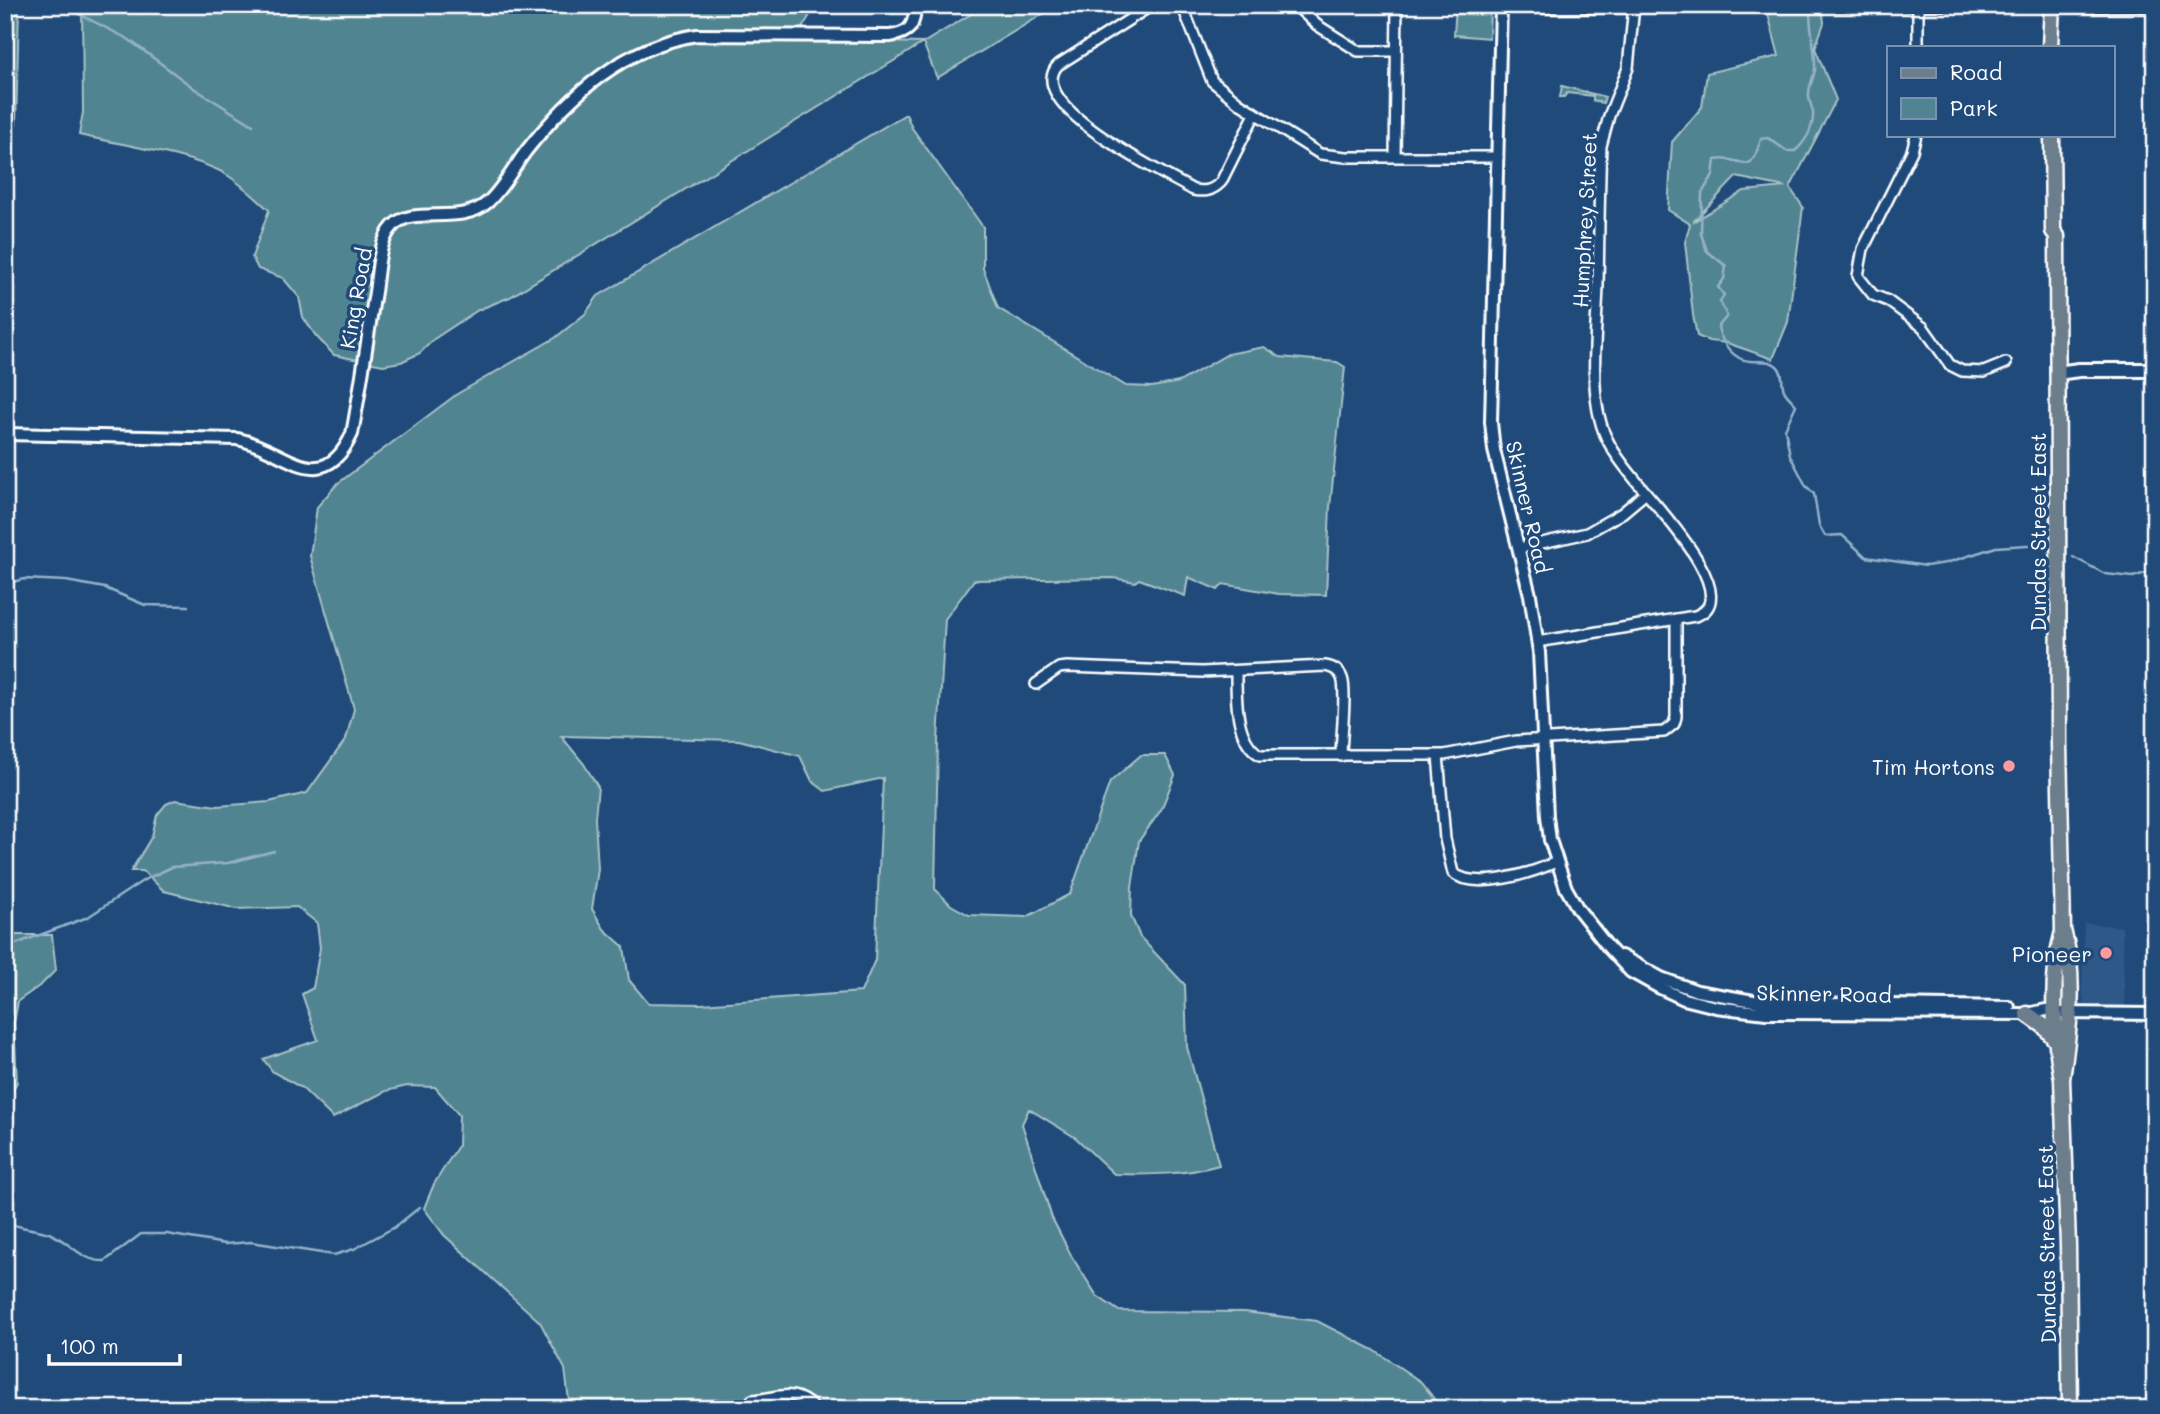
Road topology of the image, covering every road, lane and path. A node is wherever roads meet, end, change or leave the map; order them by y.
1 (915, 5) edge
2 (1152, 5) edge
3 (1182, 5) edge
4 (1295, 5) edge
5 (1397, 5) edge
6 (1969, 5) edge
7 (2051, 5) edge
8 (2155, 5) edge
9 (1501, 6) edge
10 (1634, 6) edge
11 (1918, 6) edge
12 (1918, 46) edge
13 (2050, 46) edge
14 (1396, 51) junction
15 (1255, 114) junction
16 (1916, 136) edge
17 (2053, 136) edge
18 (1395, 157) junction
19 (1498, 158) junction
20 (2006, 363) dead end
21 (2155, 370) edge
22 (2057, 373) junction
23 (5, 434) edge
24 (1646, 493) junction
25 (1519, 548) junction
26 (1676, 619) junction
27 (1537, 642) junction
28 (1236, 671) junction
29 (1036, 684) dead end
30 (1543, 738) junction
31 (1438, 755) junction
32 (1341, 756) junction
33 (1556, 862) junction
34 (1617, 954) junction
35 (2057, 1012) junction
36 (2027, 1014) junction
37 (2155, 1014) edge
38 (2057, 1042) junction
39 (2062, 1079) junction
40 (752, 1400) dead end
41 (815, 1409) edge
42 (2070, 1409) edge

1 - 23 street, King Road
2 - 15 street
3 - 15 street
4 - 14 street
5 - 14 street
6 - 11 street
7 - 8 street
7 - 13 main road
9 - 10 street
9 - 19 street, Skinner Road
10 - 11 street
10 - 24 street, Humphrey Street
11 - 12 street
14 - 18 street
15 - 18 street
16 - 20 street
17 - 22 main road, Dundas Street East
18 - 19 street
19 - 25 street, Skinner Road
21 - 22 main road
22 - 35 main road, Dundas Street East
24 - 25 street
24 - 26 street, Humphrey Street
25 - 27 street, Skinner Road
26 - 27 street
26 - 30 street
27 - 30 street, Skinner Road
28 - 29 street
28 - 32 street
28 - 32 street
30 - 31 street
30 - 33 street, Skinner Road
31 - 32 street
31 - 33 street
33 - 34 street, Skinner Road
34 - 35 street, Skinner Road
34 - 36 street, Skinner Road
35 - 36 street, Skinner Road
35 - 37 street
35 - 38 main road, Dundas Street East
35 - 39 main road, Dundas Street East
36 - 38 main road
38 - 39 main road, Dundas Street East
39 - 42 main road, Dundas Street East
40 - 41 street

